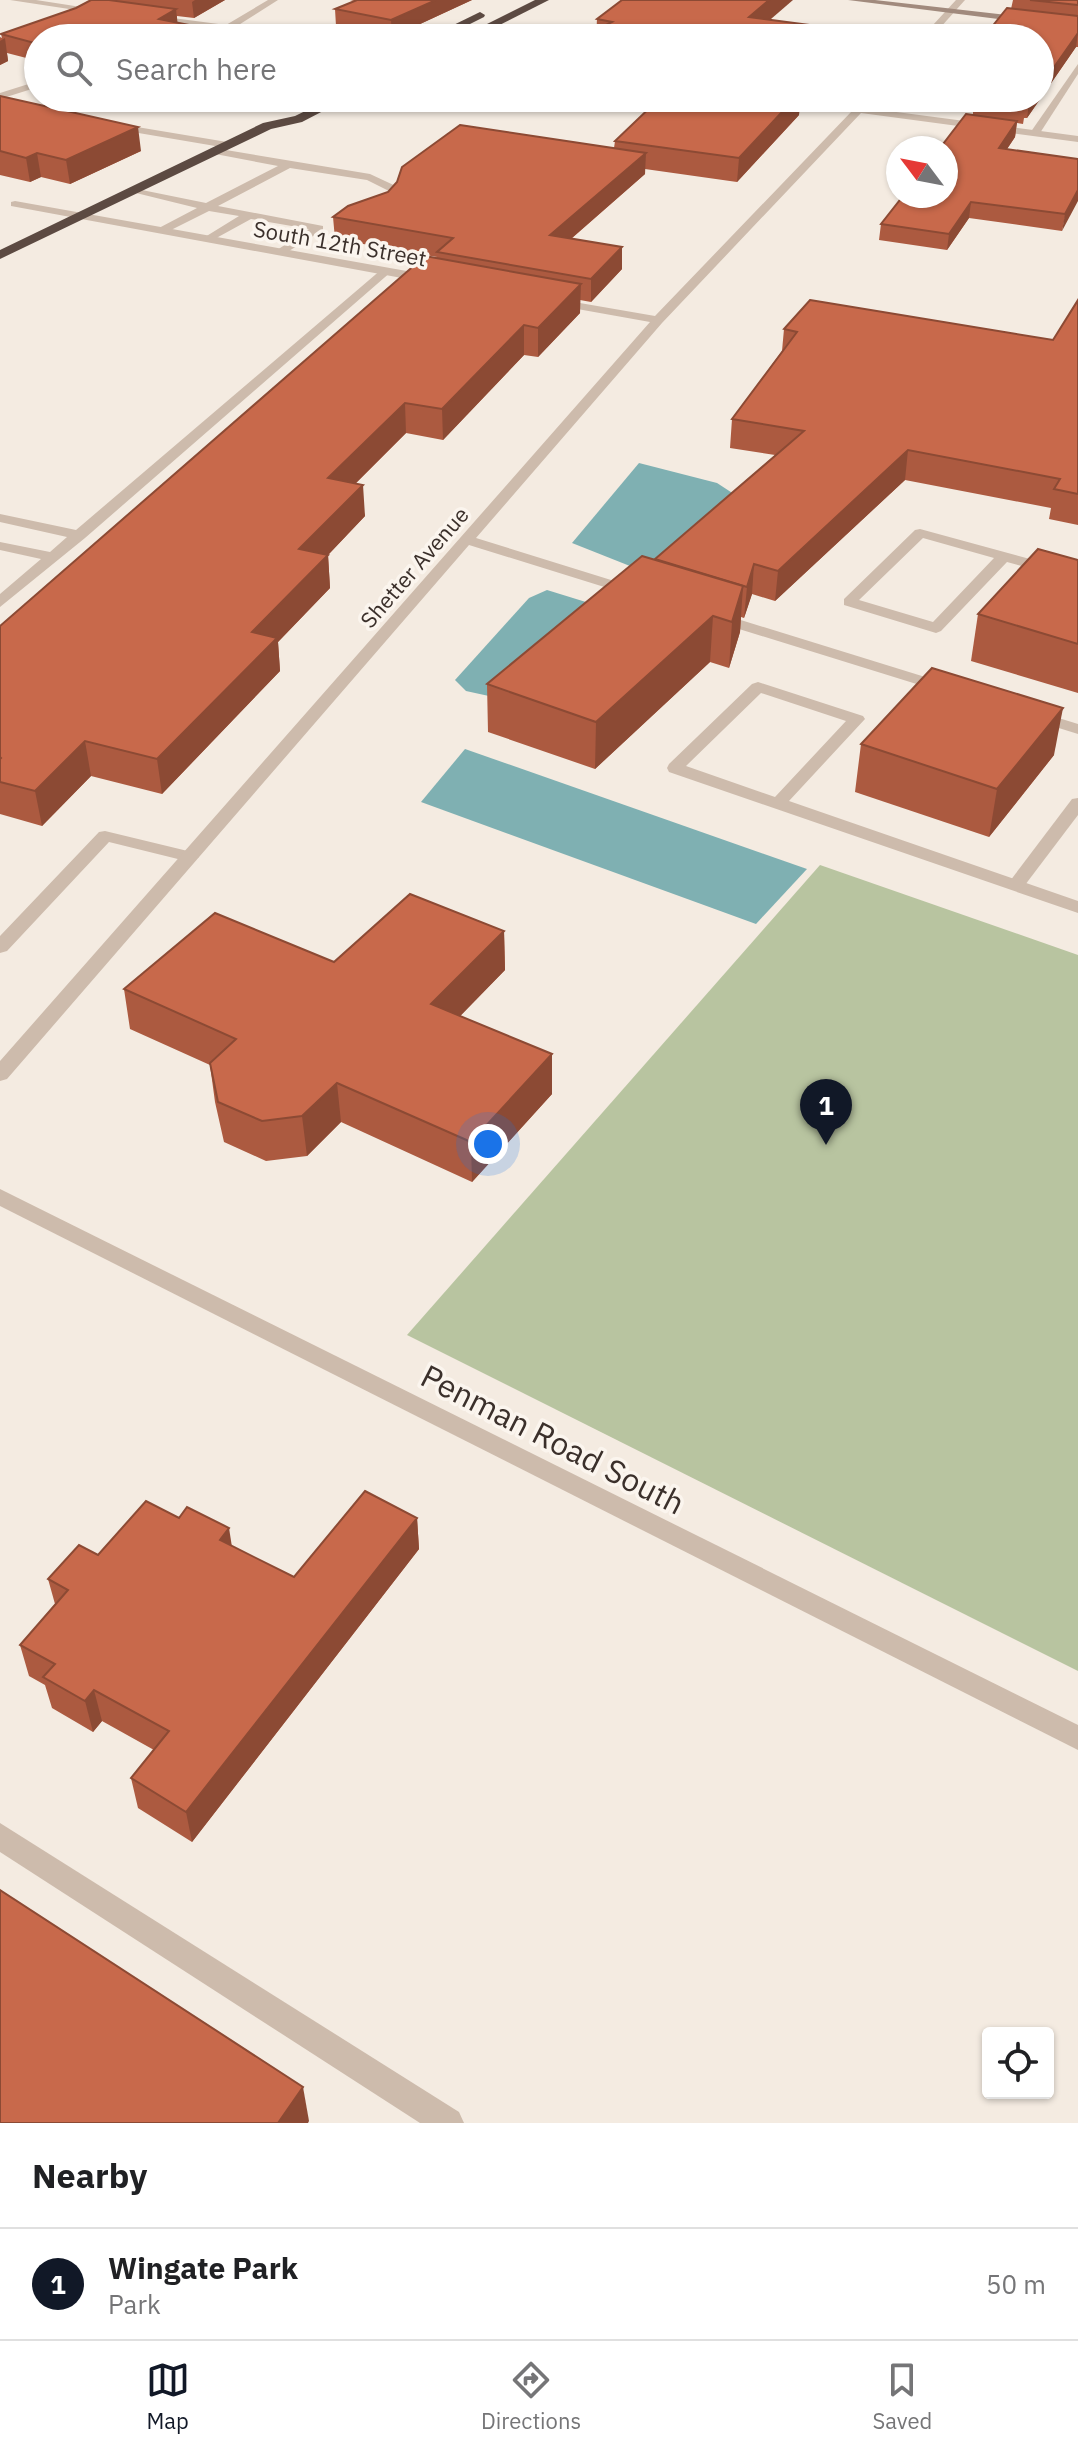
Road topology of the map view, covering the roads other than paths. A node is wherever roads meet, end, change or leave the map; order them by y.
1 (14, 0) edge
2 (274, 0) edge
3 (544, 0) edge
4 (852, 0) edge
5 (961, 0) edge
6 (490, 10) dead end
7 (951, 11) junction
8 (120, 14) edge
9 (136, 16) edge
10 (197, 24) edge
11 (234, 24) edge
12 (462, 24) edge
13 (494, 24) edge
14 (939, 24) edge
15 (1078, 26) edge
16 (1078, 67) edge
17 (24, 88) edge
18 (0, 96) edge
19 (1054, 104) edge
20 (277, 112) edge
21 (313, 112) edge
22 (857, 112) edge
23 (874, 112) edge
24 (1049, 112) edge
25 (278, 121) junction
26 (97, 123) edge
27 (1035, 133) junction
28 (1078, 139) edge
29 (221, 148) junction
30 (288, 165) junction
31 (136, 190) junction
32 (15, 204) dead end
33 (207, 207) junction
34 (372, 214) edge
35 (249, 215) junction
36 (81, 216) junction
37 (161, 231) junction
38 (209, 239) junction
39 (280, 252) junction
40 (0, 255) edge
41 (386, 271) junction
42 (447, 282) edge
43 (537, 298) edge
44 (658, 320) junction
45 (0, 518) edge
46 (80, 535) junction
47 (467, 540) junction
48 (0, 546) edge
49 (1004, 556) junction
50 (53, 557) junction
51 (1078, 577) edge
52 (650, 597) edge
53 (0, 602) edge
54 (696, 611) edge
55 (956, 691) edge
56 (1017, 710) edge
57 (1078, 729) edge
58 (778, 803) junction
59 (1078, 803) edge
60 (190, 857) junction
61 (1016, 885) junction
62 (1078, 907) edge
63 (0, 947) edge
64 (0, 1074) edge
65 (0, 1197) edge
66 (1078, 1738) edge
67 (0, 1836) edge
68 (448, 2123) edge

1 - 8 street
2 - 11 street
3 - 13 highway
4 - 7 street
5 - 7 street
6 - 12 highway
7 - 14 street
7 - 15 street
9 - 10 street
16 - 19 street
17 - 18 street
20 - 25 highway
21 - 25 highway
22 - 44 street, Shetter Avenue
23 - 27 street
24 - 27 street
25 - 29 highway
26 - 29 street
27 - 28 street
29 - 30 street
29 - 31 highway
30 - 33 street
30 - 34 street
31 - 33 street
31 - 36 highway
32 - 36 street, South 12th Street
33 - 35 street
33 - 37 street
35 - 38 street
35 - 39 street
36 - 37 street, South 12th Street
36 - 40 highway
37 - 38 street, South 12th Street
38 - 39 street, South 12th Street
39 - 41 street, South 12th Street
41 - 42 street, South 12th Street
41 - 46 street
43 - 44 street
44 - 47 street, Shetter Avenue
45 - 46 street
46 - 50 street
47 - 52 street
47 - 60 street, Shetter Avenue
48 - 50 street
49 - 49 street
49 - 51 street
50 - 53 street
54 - 55 street
56 - 57 street
58 - 58 street
58 - 61 street
59 - 61 street
60 - 63 street
60 - 64 street, Shetter Avenue
61 - 62 street
65 - 66 street, Penman Road South
67 - 68 street

